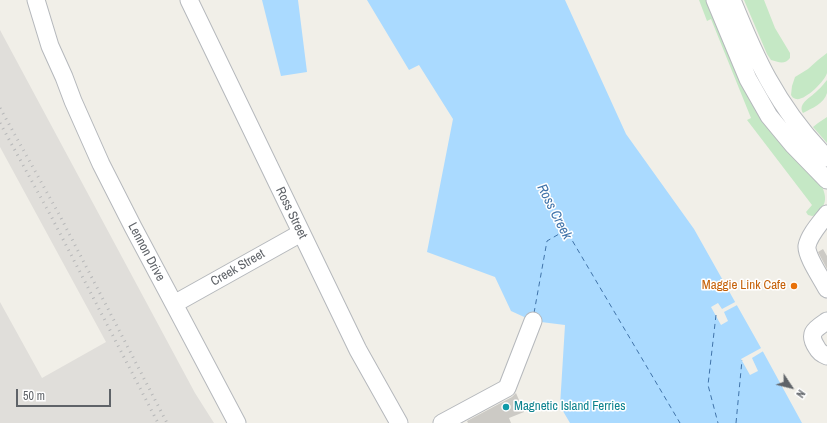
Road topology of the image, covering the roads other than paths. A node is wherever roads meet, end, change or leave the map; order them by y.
1 (36, 0) edge
2 (47, 0) edge
3 (189, 0) edge
4 (715, 0) edge
5 (732, 0) edge
6 (64, 77) junction
7 (814, 145) junction
8 (827, 158) edge
9 (827, 168) edge
10 (827, 180) edge
11 (827, 214) edge
12 (301, 232) junction
13 (827, 289) edge
14 (174, 304) junction
15 (532, 321) dead end
16 (827, 321) edge
17 (827, 356) edge
18 (237, 423) edge
19 (399, 423) edge
20 (442, 423) edge

1 - 6 street, Lennon Drive
2 - 6 street, Lennon Drive
3 - 12 street, Ross Street
4 - 10 street
5 - 7 street
6 - 14 street, Lennon Drive
7 - 8 street
7 - 9 street
11 - 13 street
12 - 14 street, Creek Street
12 - 19 street, Ross Street
14 - 18 street, Lennon Drive
15 - 20 street
16 - 17 street

